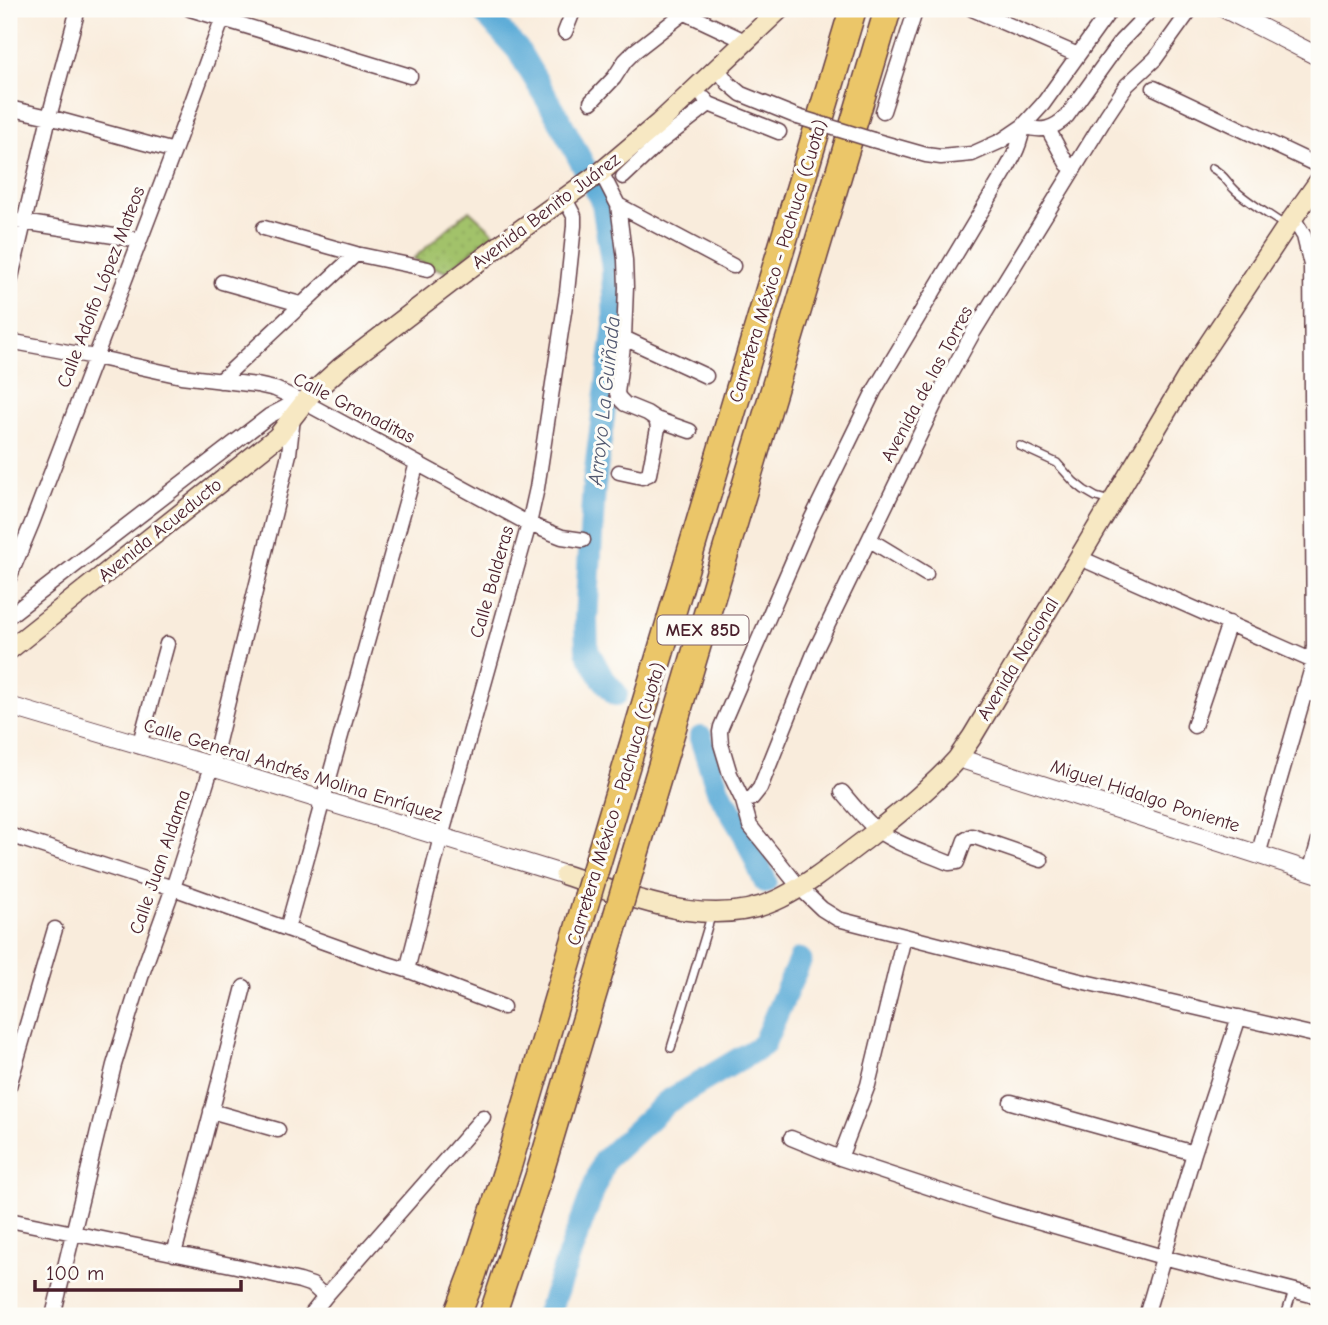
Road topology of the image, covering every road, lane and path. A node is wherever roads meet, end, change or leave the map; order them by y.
1 (78, 9) edge
2 (190, 9) edge
3 (574, 9) edge
4 (780, 9) edge
5 (853, 9) edge
6 (888, 9) edge
7 (916, 9) edge
8 (972, 9) edge
9 (1111, 9) edge
10 (1152, 9) edge
11 (1191, 9) edge
12 (1225, 9) edge
13 (683, 10) edge
14 (224, 14) edge
15 (565, 32) dead end
16 (745, 41) junction
17 (1078, 55) junction
18 (1319, 57) edge
19 (717, 68) junction
20 (410, 76) dead end
21 (1154, 88) dead end
22 (703, 96) junction
23 (591, 102) dead end
24 (9, 108) edge
25 (883, 111) dead end
26 (50, 117) junction
27 (1023, 127) junction
28 (1048, 130) junction
29 (779, 132) dead end
30 (174, 151) junction
31 (1319, 166) edge
32 (1212, 168) dead end
33 (1074, 169) junction
34 (599, 173) junction
35 (623, 177) dead end
36 (1319, 181) edge
37 (570, 195) junction
38 (1314, 200) edge
39 (618, 205) junction
40 (9, 220) edge
41 (24, 222) junction
42 (1290, 222) junction
43 (264, 228) dead end
44 (140, 240) junction
45 (356, 254) junction
46 (733, 266) dead end
47 (428, 269) dead end
48 (222, 282) dead end
49 (9, 286) edge
50 (300, 304) junction
51 (624, 338) junction
52 (9, 341) edge
53 (95, 357) junction
54 (706, 376) dead end
55 (220, 381) junction
56 (298, 410) junction
57 (656, 419) junction
58 (690, 431) dead end
59 (1020, 446) dead end
60 (417, 463) junction
61 (619, 472) dead end
62 (1316, 491) edge
63 (1111, 502) junction
64 (529, 524) junction
65 (583, 540) dead end
66 (870, 540) junction
67 (1078, 557) junction
68 (926, 574) dead end
69 (9, 578) edge
70 (9, 616) edge
71 (1229, 623) junction
72 (167, 644) dead end
73 (9, 650) edge
74 (1313, 661) junction
75 (1304, 691) junction
76 (1319, 696) edge
77 (9, 706) edge
78 (1194, 726) dead end
79 (139, 746) junction
80 (958, 758) junction
81 (212, 766) junction
82 (842, 792) dead end
83 (322, 801) junction
84 (743, 801) junction
85 (878, 830) junction
86 (9, 835) edge
87 (442, 837) junction
88 (1319, 840) edge
89 (1258, 855) junction
90 (1041, 860) dead end
91 (1315, 873) edge
92 (565, 875) joint
93 (173, 888) junction
94 (800, 888) junction
95 (712, 912) junction
96 (55, 929) dead end
97 (287, 929) junction
98 (904, 937) junction
99 (407, 970) junction
100 (244, 987) dead end
101 (503, 1007) dead end
102 (1239, 1017) junction
103 (1319, 1036) edge
104 (671, 1048) dead end
105 (9, 1086) edge
106 (1011, 1102) dead end
107 (211, 1111) junction
108 (482, 1117) dead end
109 (278, 1130) dead end
110 (791, 1138) dead end
111 (1194, 1153) junction
112 (840, 1158) junction
113 (9, 1220) edge
114 (73, 1232) junction
115 (174, 1254) junction
116 (1163, 1257) junction
117 (1293, 1290) junction
118 (1319, 1295) edge
119 (325, 1297) junction
120 (53, 1316) edge
121 (310, 1316) edge
122 (457, 1316) edge
123 (492, 1316) edge
124 (1146, 1316) edge
125 (1285, 1316) edge

1 - 26 street
2 - 14 street
3 - 15 street
4 - 16 main road, Avenida Benito Juárez
5 - 122 highway, Carretera México - Pachuca (Cuota) / MEX 85D, bridge
6 - 123 highway, Carretera México - Pachuca (Cuota) / MEX 85D, bridge
7 - 25 street
8 - 17 street
9 - 17 street, Avenida de las Torres
10 - 28 street
11 - 33 street, Avenida de las Torres
12 - 18 street
13 - 16 street
13 - 23 street
14 - 20 street
14 - 30 street, Calle Adolfo López Mateos
16 - 19 main road, Avenida Benito Juárez
17 - 27 street, Avenida de las Torres
19 - 22 main road, Avenida Benito Juárez
19 - 27 street, bridge
21 - 31 street
22 - 29 street
22 - 34 main road, Avenida Benito Juárez
22 - 35 street
24 - 26 street
26 - 30 street
26 - 41 street
27 - 28 street
27 - 84 street, Avenida de las Torres
28 - 33 street
30 - 44 street, Calle Adolfo López Mateos
32 - 42 lane
33 - 66 street, Avenida de las Torres
34 - 37 main road, Avenida Benito Juárez
34 - 39 street
36 - 38 main road, Avenida Nacional
37 - 56 main road, Avenida Benito Juárez
37 - 64 street, Calle Balderas
38 - 42 main road, Avenida Nacional
39 - 46 street
39 - 51 street
40 - 41 street
41 - 44 street
41 - 49 street
42 - 62 street
42 - 63 main road, Avenida Nacional
43 - 45 street
44 - 53 street, Calle Adolfo López Mateos
45 - 47 street
45 - 50 street
48 - 50 street
50 - 55 street
51 - 54 street
51 - 57 street
52 - 53 street, Calle Granaditas
53 - 55 street, Calle Granaditas
53 - 69 street, Calle Adolfo López Mateos
55 - 56 street, Calle Granaditas
56 - 60 street, Calle Granaditas
56 - 70 street
56 - 73 main road, Avenida Acueducto
56 - 81 street, Calle Juan Aldama
57 - 58 street
57 - 61 street
59 - 63 lane
60 - 64 street, Calle Granaditas
60 - 83 street
62 - 74 street
63 - 67 main road, Avenida Nacional
64 - 65 street, Calle Granaditas
64 - 87 street, Calle Balderas
66 - 68 street
66 - 84 street, Avenida de las Torres
67 - 71 street
67 - 80 main road, Avenida Nacional
71 - 74 street
71 - 78 street
72 - 79 street
74 - 75 street
75 - 76 street
75 - 89 street
77 - 79 street, Calle General Andrés Molina Enríquez
79 - 81 street, Calle General Andrés Molina Enríquez
80 - 85 main road, Avenida Nacional
80 - 89 street, Miguel Hidalgo Poniente
81 - 83 street, Calle General Andrés Molina Enríquez
81 - 93 street, Calle Juan Aldama
82 - 85 street
83 - 87 street, Calle General Andrés Molina Enríquez
83 - 97 street
84 - 94 street, Avenida de las Torres
85 - 90 street
85 - 94 main road, Avenida Nacional
86 - 93 street
87 - 92 street, Calle General Andrés Molina Enríquez
87 - 99 street, Calle Balderas
88 - 91 street
89 - 91 street, Miguel Hidalgo Poniente
92 - 95 main road, Avenida Nacional
93 - 97 street
93 - 114 street, Calle Juan Aldama
94 - 95 main road, Avenida Nacional
94 - 98 street, Avenida de las Torres
95 - 104 lane
96 - 105 street
97 - 99 street
98 - 102 street, Avenida de las Torres
98 - 112 street
99 - 101 street
100 - 107 street
102 - 103 street, Avenida de las Torres
102 - 111 street
106 - 111 street
107 - 109 street
107 - 115 street
108 - 119 street
110 - 112 street
111 - 116 street
112 - 116 street
113 - 114 street
114 - 115 street
114 - 120 street, Calle Juan Aldama
115 - 119 street
116 - 117 street
116 - 124 street
117 - 118 street
117 - 125 lane
119 - 121 street

